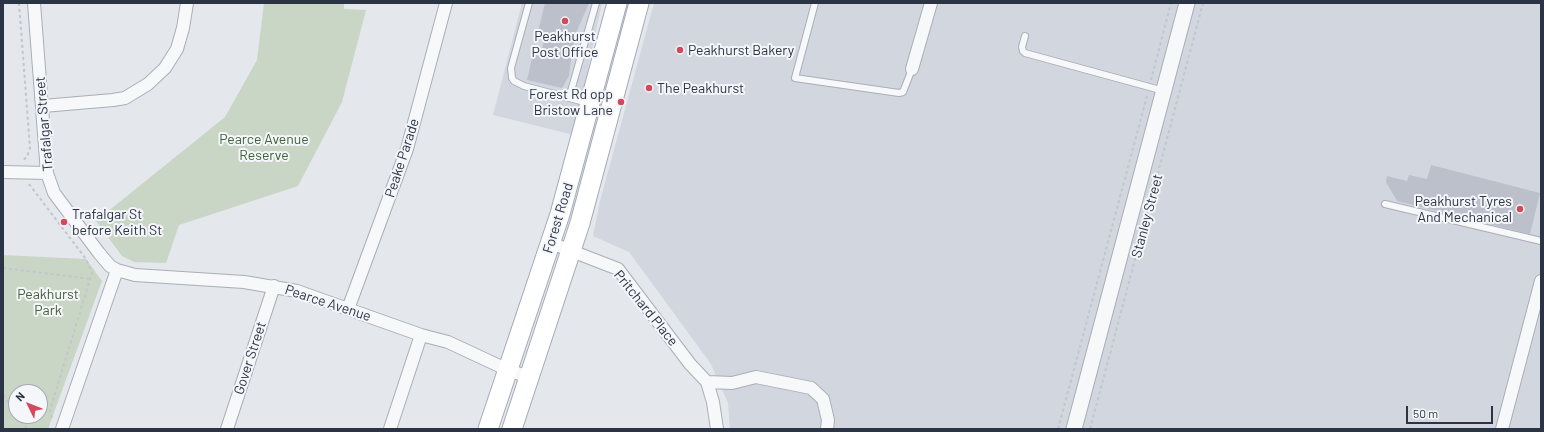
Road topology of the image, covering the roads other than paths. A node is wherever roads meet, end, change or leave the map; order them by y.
1 (34, 3) edge
2 (187, 3) edge
3 (446, 3) edge
4 (529, 3) edge
5 (596, 3) edge
6 (617, 3) edge
7 (639, 3) edge
8 (815, 3) edge
9 (931, 3) edge
10 (1187, 3) edge
11 (1025, 36) dead end
12 (912, 69) joint
13 (1164, 91) junction
14 (570, 98) junction
15 (589, 104) junction
16 (43, 106) junction
17 (3, 172) edge
18 (47, 173) junction
19 (1385, 204) dead end
20 (1541, 241) edge
21 (551, 243) junction
22 (572, 250) junction
23 (117, 270) junction
24 (1541, 281) edge
25 (274, 286) junction
26 (348, 309) junction
27 (422, 335) junction
28 (508, 370) junction
29 (529, 376) junction
30 (707, 382) junction
31 (56, 427) edge
32 (227, 429) edge
33 (390, 429) edge
34 (488, 429) edge
35 (512, 429) edge
36 (716, 429) edge
37 (827, 429) edge
38 (1074, 429) edge
39 (1502, 429) edge

1 - 16 street, Trafalgar Street
2 - 16 street
3 - 26 street, Peake Parade
4 - 14 lane
5 - 14 lane
6 - 15 main road, Forest Road
7 - 22 main road, Forest Road
8 - 12 lane
9 - 12 street
10 - 13 street, Stanley Street
11 - 13 lane
13 - 38 street, Stanley Street
14 - 15 lane
15 - 21 main road, Forest Road
16 - 18 street, Trafalgar Street
17 - 18 street
18 - 23 street, Trafalgar Street
19 - 20 lane
21 - 22 street, Pritchard Place
21 - 28 main road, Forest Road
22 - 29 main road, Forest Road
22 - 30 street, Pritchard Place
23 - 25 street, Pearce Avenue
23 - 31 street
24 - 39 street
25 - 26 street, Pearce Avenue
25 - 32 street, Gover Street
26 - 27 street, Pearce Avenue
27 - 28 street, Pearce Avenue
27 - 33 street
28 - 29 street, Pearce Avenue
28 - 34 main road, Forest Road
29 - 35 main road, Forest Road
30 - 36 street, Pritchard Place
30 - 37 street

